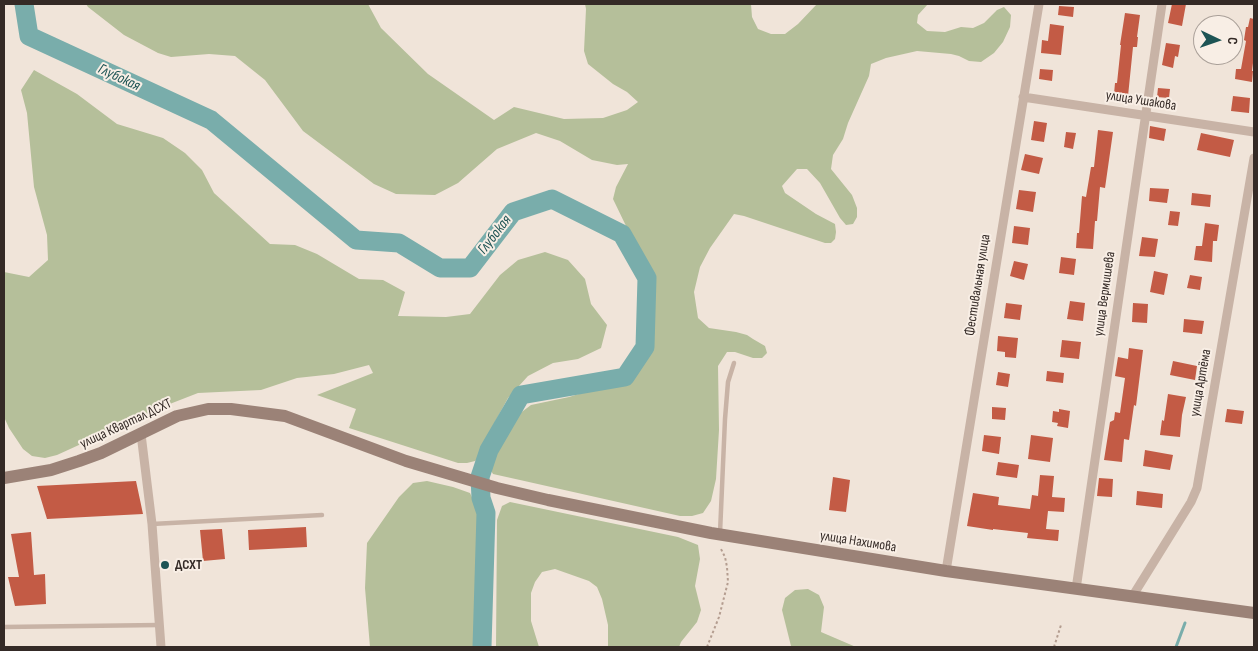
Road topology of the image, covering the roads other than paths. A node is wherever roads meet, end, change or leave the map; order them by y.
1 (1039, 4) edge
2 (1162, 4) edge
3 (1023, 97) junction
4 (1145, 116) junction
5 (1254, 132) edge
6 (1254, 158) edge
7 (734, 363) dead end
8 (141, 434) junction
9 (4, 478) edge
10 (462, 478) joint
11 (322, 515) dead end
12 (152, 524) junction
13 (720, 534) junction
14 (946, 572) junction
15 (1076, 589) junction
16 (1132, 597) junction
17 (1254, 613) edge
18 (159, 625) junction
19 (4, 626) edge
20 (161, 647) edge

1 - 3 street, Фестивальная улица
2 - 4 street, улица Вермишева
3 - 4 street, улица Ушакова
3 - 14 street, Фестивальная улица
4 - 5 street, улица Ушакова
4 - 15 street, улица Вермишева
6 - 16 street, улица Артёма
7 - 13 lane
8 - 9 street, улица Квартал ДСХТ
8 - 10 street, улица Квартал ДСХТ
8 - 12 street
10 - 13 street, улица Нахимова
11 - 12 lane
12 - 18 street
13 - 14 street, улица Нахимова
14 - 15 street, улица Нахимова
15 - 16 street, улица Нахимова
16 - 17 street, улица Нахимова
18 - 19 lane
18 - 20 street

